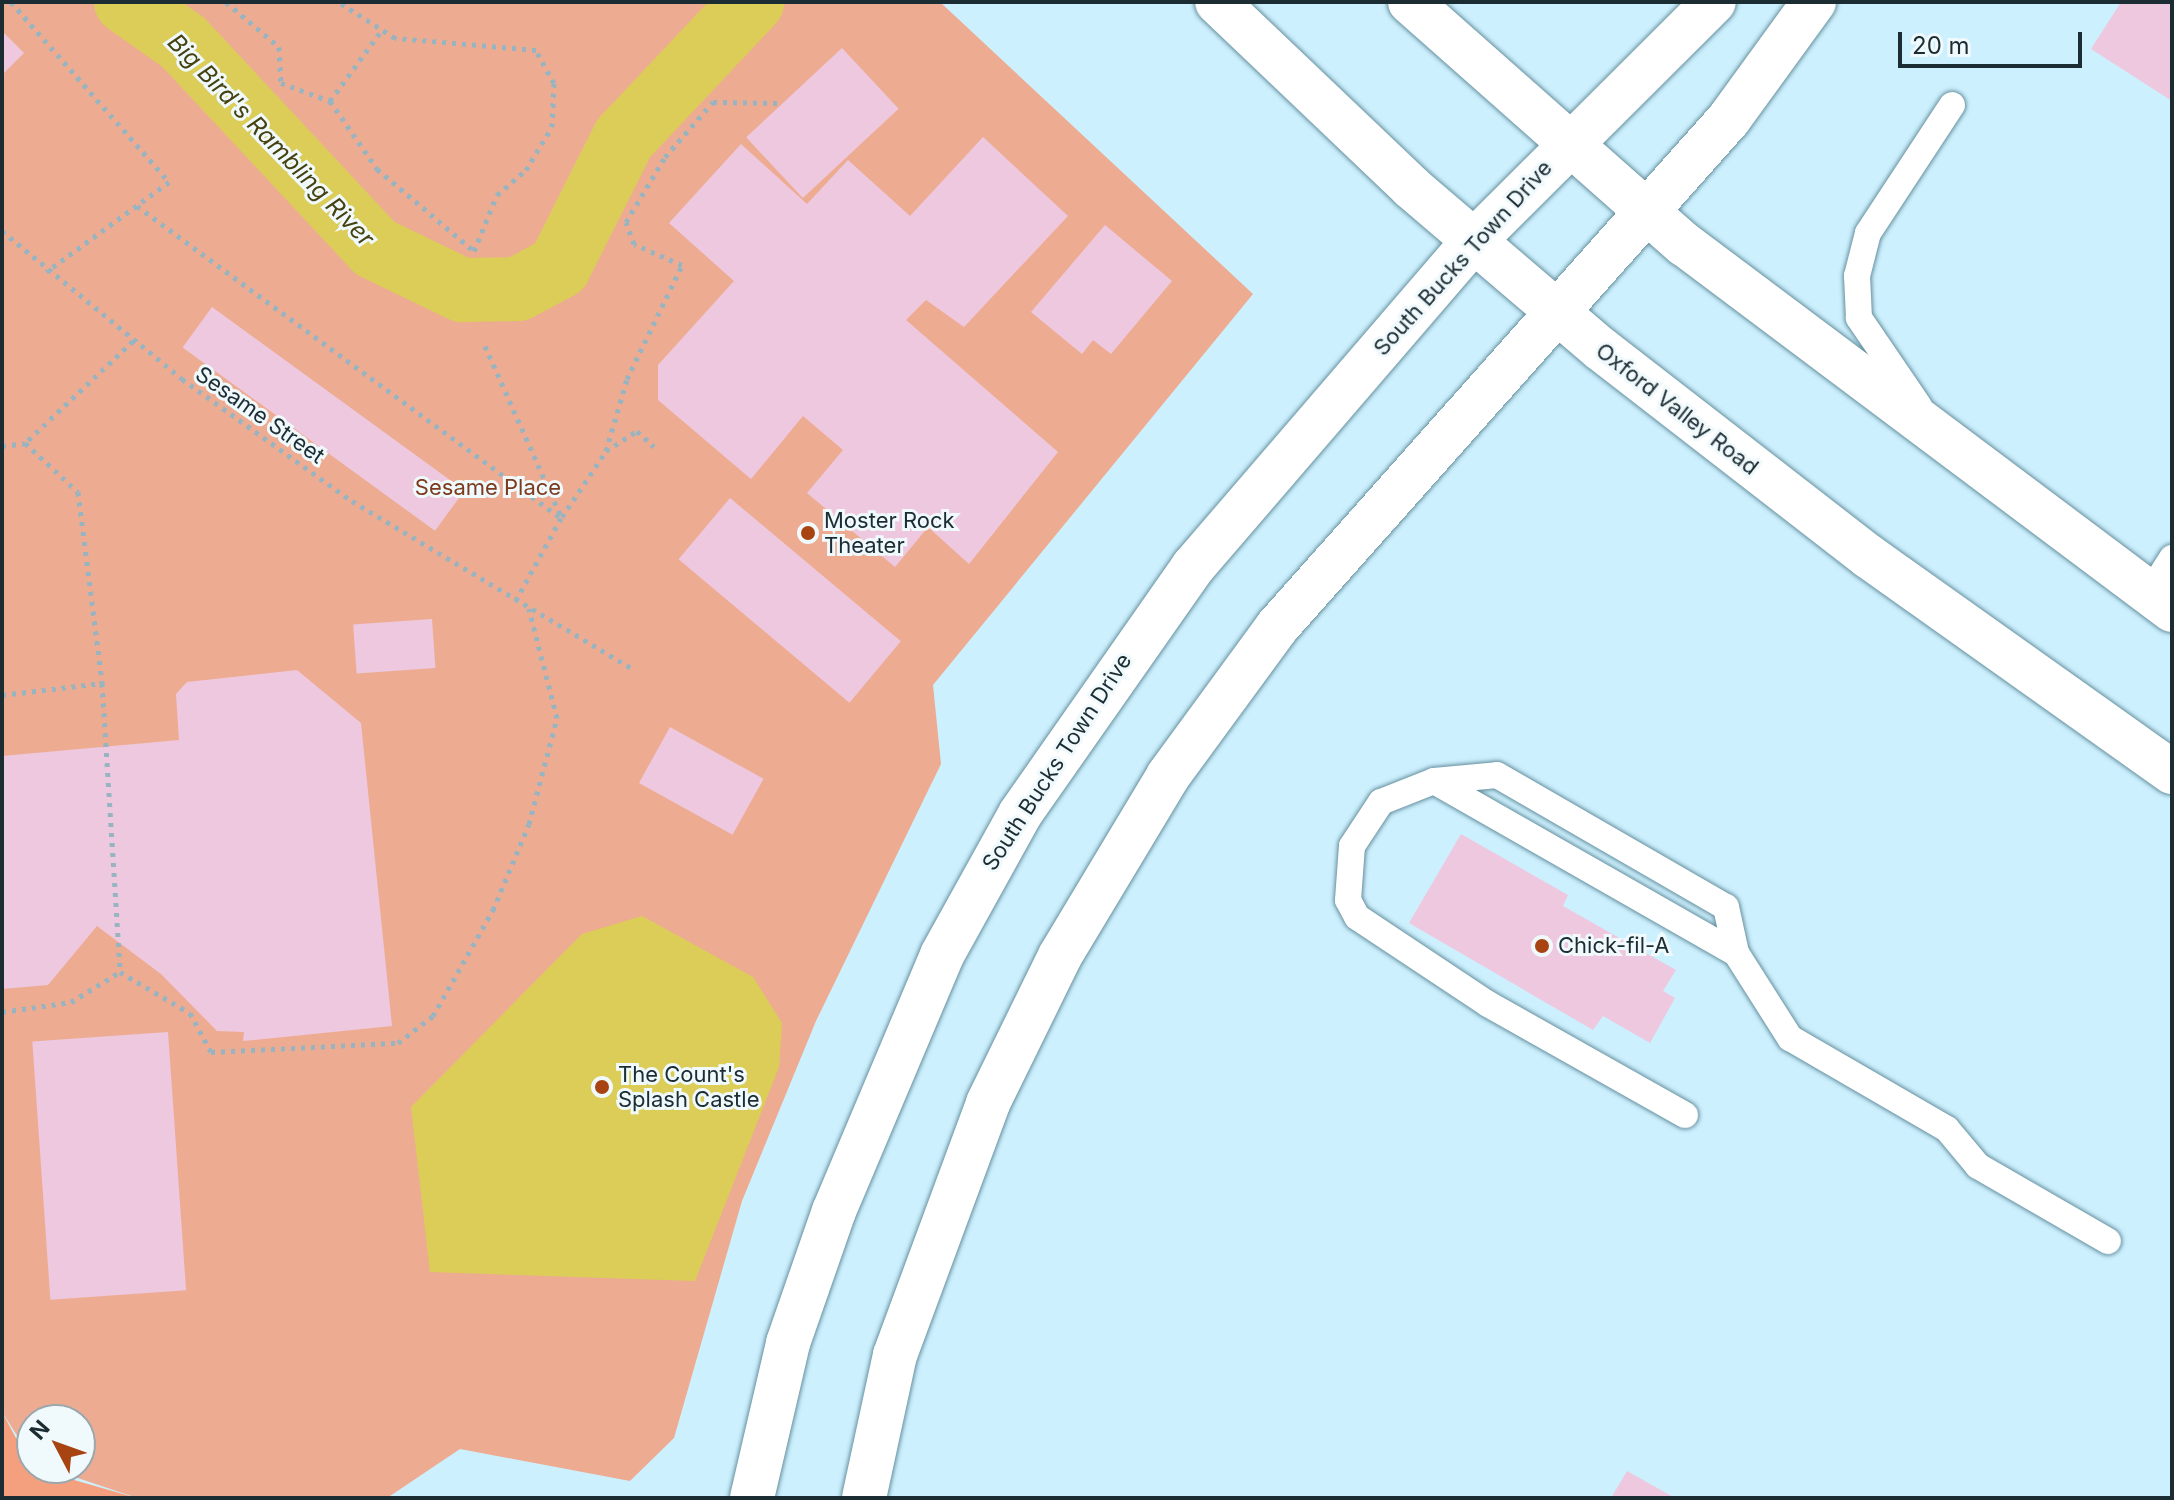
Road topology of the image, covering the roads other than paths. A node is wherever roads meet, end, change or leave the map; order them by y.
1 (1217, 2) edge
2 (1410, 2) edge
3 (1714, 2) edge
4 (1814, 2) edge
5 (1952, 105) dead end
6 (1565, 145) junction
7 (1642, 210) junction
8 (1473, 242) junction
9 (1555, 312) junction
10 (1948, 449) junction
11 (2172, 558) edge
12 (2161, 602) edge
13 (2172, 772) edge
14 (1434, 781) junction
15 (1736, 953) junction
16 (1685, 1115) dead end
17 (2108, 1241) dead end
18 (752, 1498) edge
19 (864, 1498) edge

1 - 8 street, Oxford Valley Road
2 - 6 street
3 - 6 street, South Bucks Town Drive
4 - 7 street
5 - 10 lane
6 - 7 street
6 - 8 street, South Bucks Town Drive
7 - 9 street
7 - 10 street
8 - 9 street, Oxford Valley Road
8 - 18 street, South Bucks Town Drive
9 - 13 street, Oxford Valley Road
9 - 19 street
10 - 12 street
11 - 12 lane
14 - 15 lane
14 - 15 lane
14 - 16 lane
15 - 17 lane

